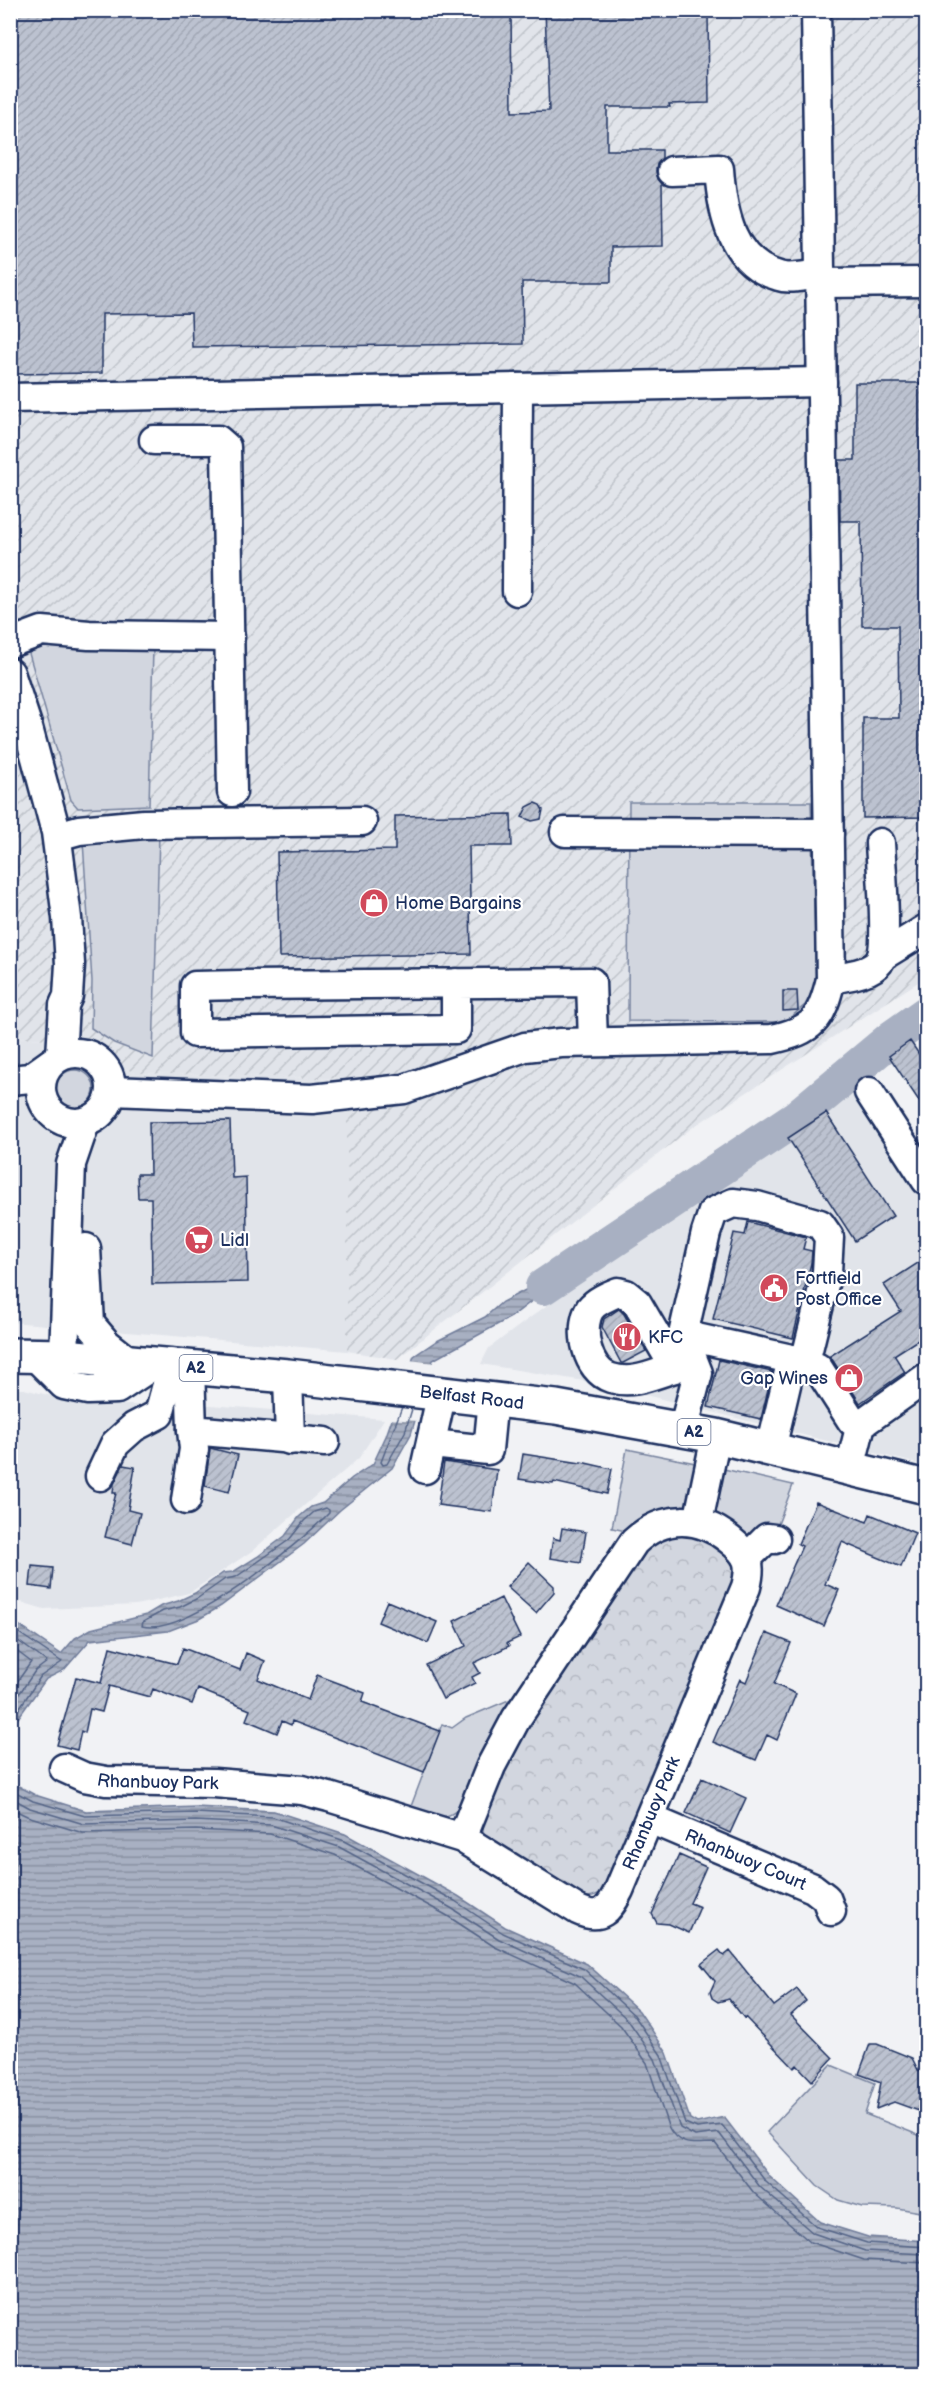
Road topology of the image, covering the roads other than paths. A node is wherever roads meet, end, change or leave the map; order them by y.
1 (816, 10) edge
2 (672, 171) dead end
3 (821, 279) junction
4 (927, 282) edge
5 (822, 382) junction
6 (518, 388) junction
7 (10, 398) edge
8 (154, 440) dead end
9 (517, 591) dead end
10 (230, 637) junction
11 (10, 643) edge
12 (10, 673) edge
13 (232, 792) dead end
14 (362, 821) dead end
15 (565, 832) dead end
16 (829, 833) junction
17 (57, 836) junction
18 (880, 843) dead end
19 (927, 929) edge
20 (882, 956) junction
21 (831, 979) junction
22 (456, 983) junction
23 (69, 996) junction
24 (593, 1042) junction
25 (96, 1059) junction
26 (56, 1060) junction
27 (10, 1080) edge
28 (112, 1091) junction
29 (869, 1092) dead end
30 (10, 1093) edge
31 (65, 1117) junction
32 (70, 1176) junction
33 (927, 1180) edge
34 (683, 1335) junction
35 (36, 1356) edge
36 (799, 1361) junction
37 (162, 1365) junction
38 (686, 1371) junction
39 (288, 1376) junction
40 (927, 1378) edge
41 (493, 1398) junction
42 (439, 1423) junction
43 (861, 1424) junction
44 (192, 1430) junction
45 (684, 1430) junction
46 (716, 1436) junction
47 (290, 1440) junction
48 (325, 1442) dead end
49 (771, 1449) junction
50 (850, 1468) junction
51 (100, 1476) dead end
52 (927, 1487) edge
53 (186, 1500) dead end
54 (698, 1522) junction
55 (775, 1539) dead end
56 (747, 1558) junction
57 (64, 1768) dead end
58 (650, 1819) junction
59 (462, 1838) junction
60 (831, 1911) dead end

1 - 3 street
2 - 3 street
3 - 4 street
3 - 5 street
5 - 6 street
5 - 16 street
6 - 7 street
6 - 9 street
8 - 10 street
10 - 11 street
10 - 13 street
12 - 17 street
14 - 17 street
15 - 16 street
16 - 21 street
17 - 23 street
18 - 20 street
19 - 20 street
20 - 21 street
21 - 24 street
22 - 22 street
22 - 24 street
23 - 25 street
23 - 26 street
24 - 28 street
25 - 26 street
25 - 28 street
26 - 27 street
26 - 31 street
28 - 31 street
29 - 33 street
30 - 31 street
31 - 32 street
32 - 35 street
32 - 37 street
34 - 36 street
34 - 36 street
34 - 38 street
35 - 37 highway, Belfast Road / A2
36 - 43 street
36 - 49 street
37 - 39 highway, Belfast Road / A2
37 - 44 street
37 - 51 street
38 - 38 street
38 - 45 street
39 - 42 highway, Belfast Road / A2
39 - 47 street
40 - 43 street
41 - 42 highway, Belfast Road / A2
41 - 42 street
41 - 45 highway, Belfast Road / A2
43 - 50 street
44 - 47 street
44 - 53 street
45 - 46 highway, Belfast Road / A2
46 - 49 highway, Belfast Road / A2
46 - 54 street
47 - 48 street
49 - 50 highway, Belfast Road / A2
50 - 52 highway, Belfast Road / A2
54 - 56 street
54 - 59 street
55 - 56 street
56 - 58 street, Rhanbuoy Park
57 - 59 street, Rhanbuoy Park
58 - 59 street, Rhanbuoy Park
58 - 60 street, Rhanbuoy Court

